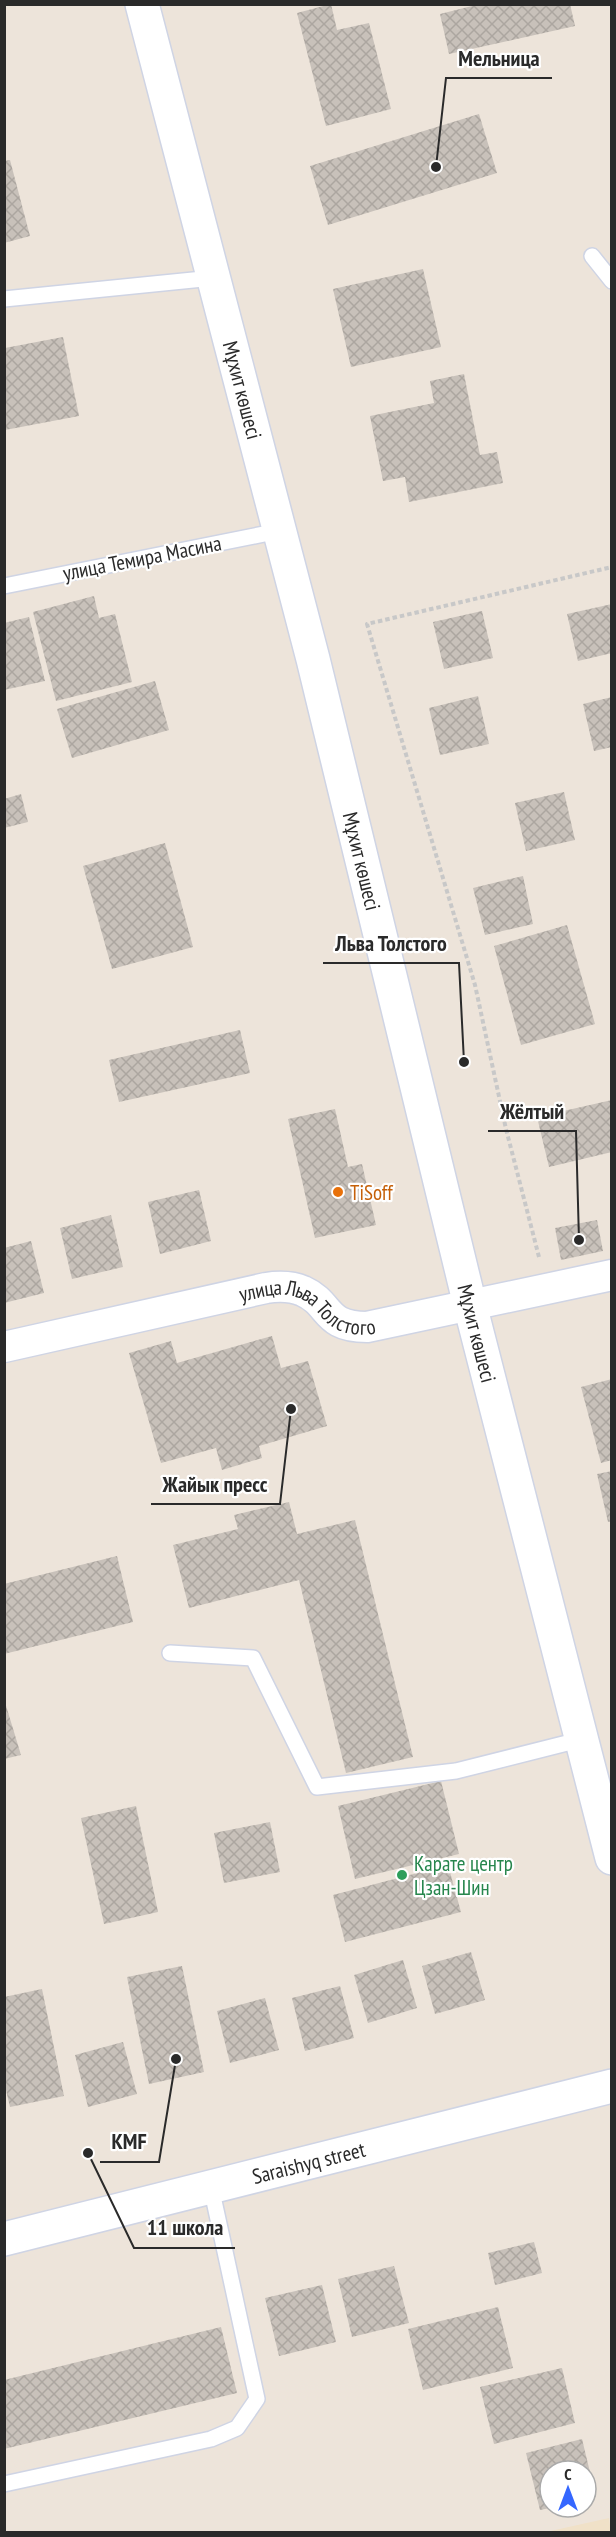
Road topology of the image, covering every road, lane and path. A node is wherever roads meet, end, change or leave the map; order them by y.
1 (142, 4) edge
2 (592, 256) dead end
3 (213, 278) junction
4 (612, 281) edge
5 (4, 299) edge
6 (279, 531) junction
7 (612, 567) edge
8 (4, 585) edge
9 (612, 1275) edge
10 (548, 1290) junction
11 (470, 1305) junction
12 (4, 1347) edge
13 (170, 1653) dead end
14 (582, 1739) junction
15 (612, 1858) edge
16 (612, 2086) edge
17 (211, 2187) junction
18 (4, 2239) edge
19 (4, 2484) edge

1 - 3 street, Мұхит көшесі
2 - 4 lane
3 - 5 lane
3 - 6 street, Мұхит көшесі
6 - 8 lane, улица Темира Масина
6 - 11 street, Мұхит көшесі
7 - 10 path
9 - 10 street, улица Льва Толстого
10 - 11 street, улица Льва Толстого
11 - 12 street, улица Льва Толстого
11 - 14 street, Мұхит көшесі
13 - 14 lane
14 - 15 street, Мұхит көшесі
16 - 17 street, Saraishyq street
17 - 18 street, Saraishyq street
17 - 19 lane

